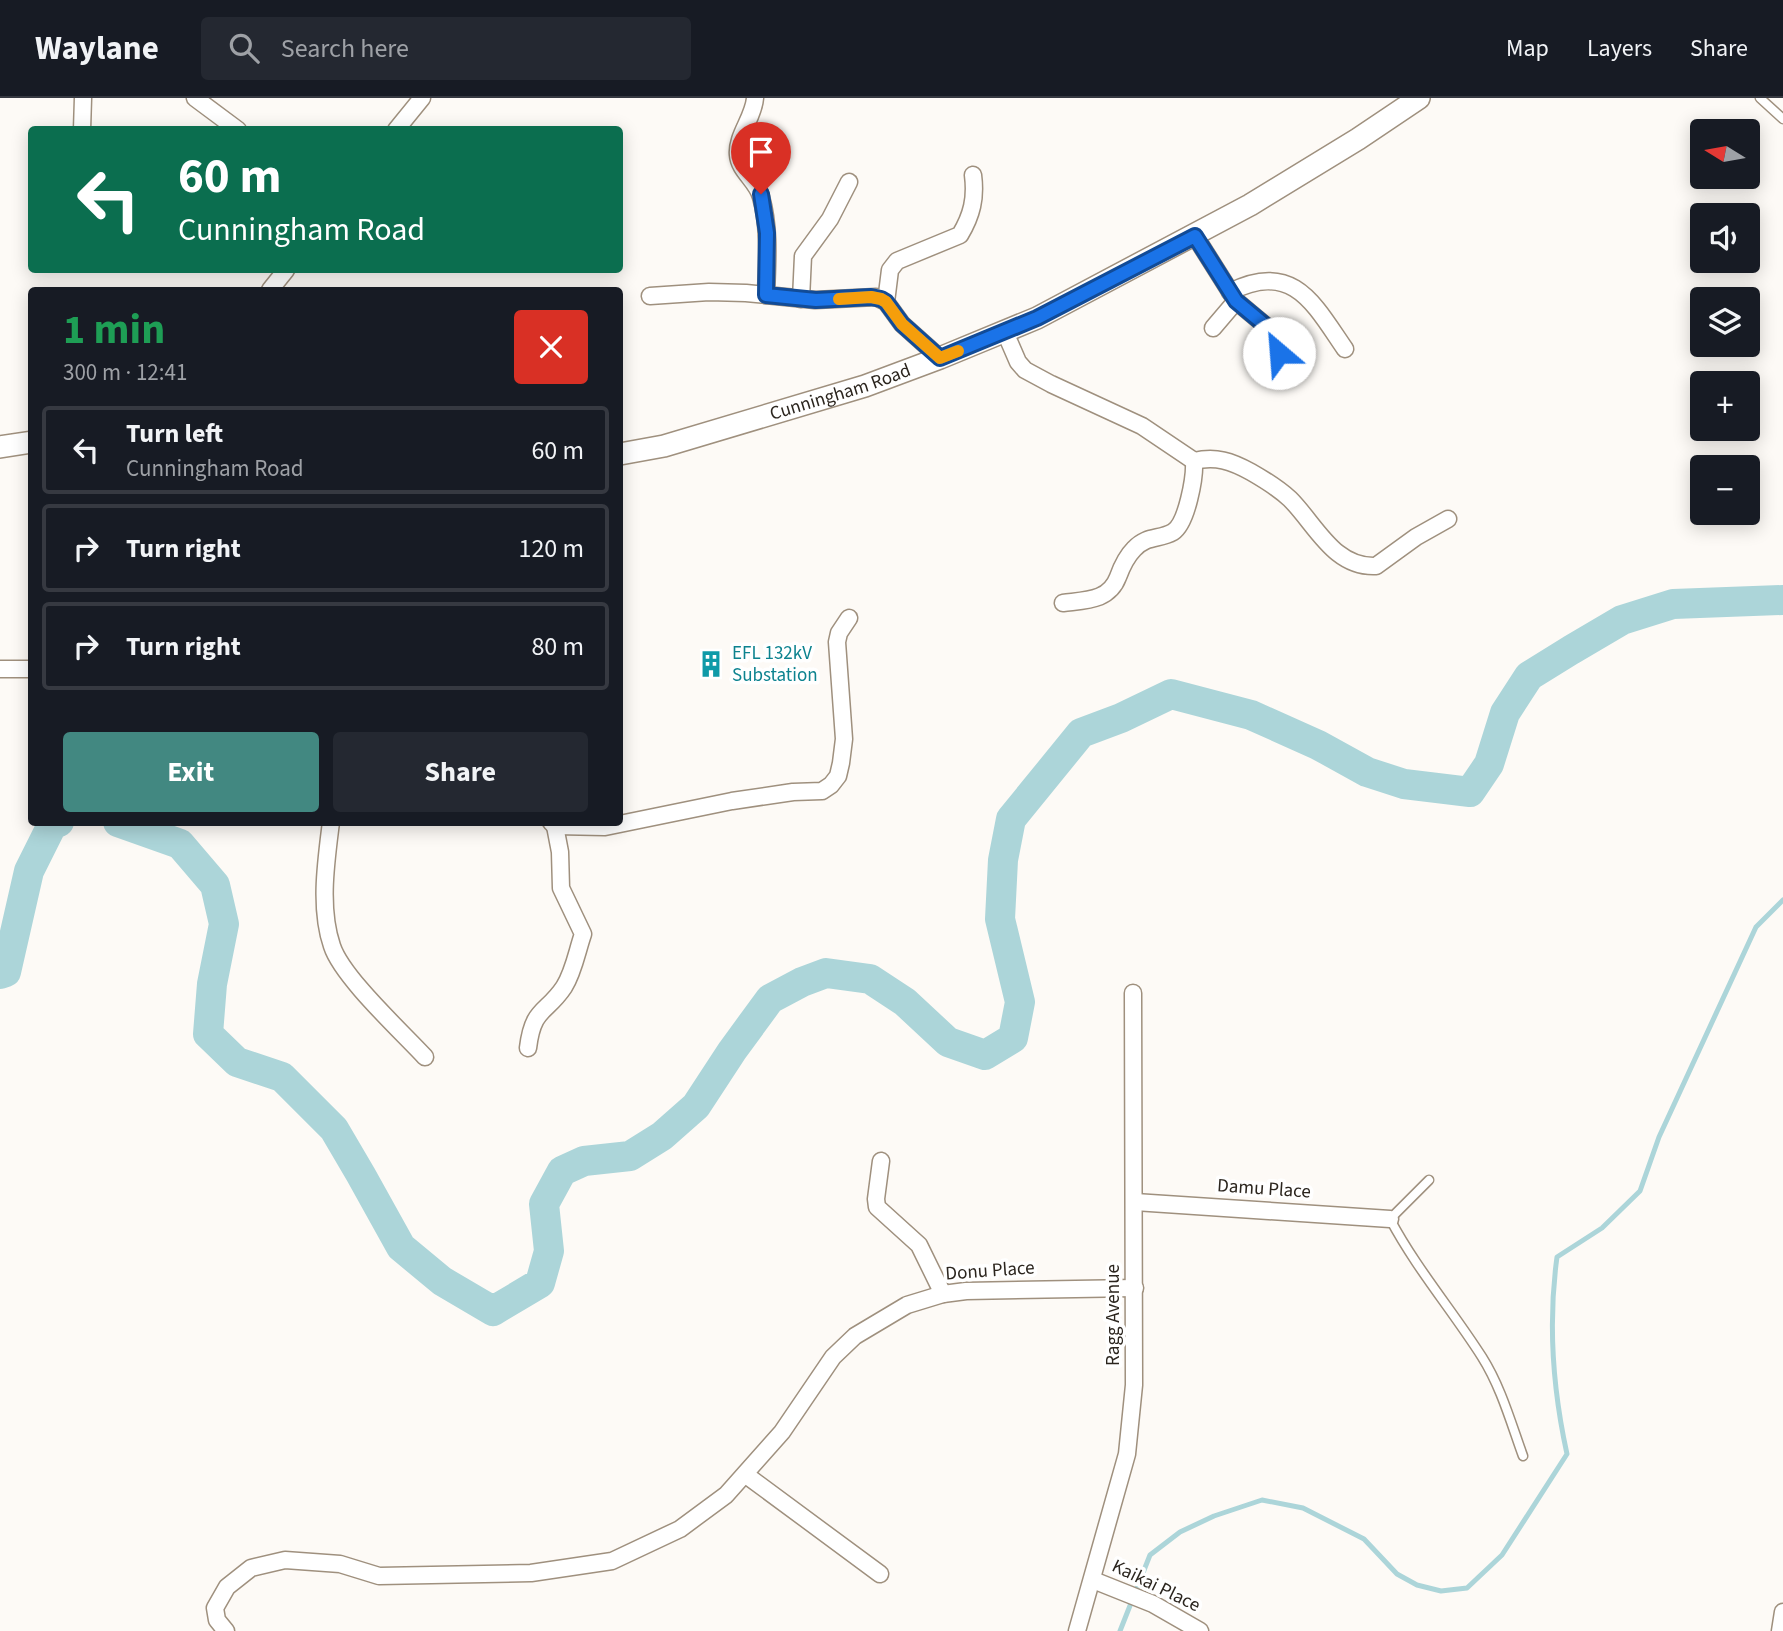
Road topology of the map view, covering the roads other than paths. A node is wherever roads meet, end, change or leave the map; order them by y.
1 (83, 98) edge
2 (195, 98) edge
3 (422, 98) edge
4 (755, 98) edge
5 (1419, 98) edge
6 (1760, 98) edge
7 (1783, 119) edge
8 (82, 126) edge
9 (233, 126) edge
10 (399, 126) edge
11 (973, 175) dead end
12 (849, 182) dead end
13 (1195, 236) junction
14 (284, 273) edge
15 (272, 287) edge
16 (766, 295) junction
17 (650, 296) dead end
18 (1233, 296) junction
19 (801, 299) junction
20 (886, 302) junction
21 (1213, 328) dead end
22 (1005, 332) junction
23 (1345, 349) dead end
24 (1279, 353) dead end
25 (940, 358) junction
26 (28, 443) edge
27 (0, 447) edge
28 (623, 453) edge
29 (1194, 461) junction
30 (1448, 519) dead end
31 (1063, 603) dead end
32 (849, 618) dead end
33 (0, 669) edge
34 (28, 669) edge
35 (623, 823) edge
36 (331, 826) edge
37 (554, 826) edge
38 (588, 826) edge
39 (610, 826) edge
40 (1133, 993) dead end
41 (528, 1048) dead end
42 (425, 1058) dead end
43 (881, 1161) dead end
44 (1429, 1180) dead end
45 (1135, 1202) junction
46 (1390, 1219) junction
47 (1135, 1288) junction
48 (943, 1294) junction
49 (1523, 1456) dead end
50 (746, 1475) junction
51 (880, 1574) dead end
52 (1093, 1580) junction
53 (1783, 1612) edge
54 (226, 1631) edge
55 (1077, 1631) edge
56 (1200, 1631) edge
57 (1780, 1631) edge

1 - 8 street
2 - 9 street
3 - 10 street
4 - 16 street
5 - 13 main road, Cunningham Road
6 - 7 lane
11 - 20 street
12 - 19 street
13 - 18 street
13 - 22 main road, Cunningham Road
14 - 15 street
16 - 17 street
16 - 19 street
18 - 21 street
18 - 23 street
18 - 24 street
19 - 20 street
20 - 25 street
22 - 25 main road, Cunningham Road
22 - 29 street
25 - 28 main road, Cunningham Road
26 - 27 main road
29 - 30 street
29 - 31 street
32 - 35 street
33 - 34 street
36 - 42 street
37 - 41 street
38 - 39 street
40 - 45 street, Ragg Avenue
43 - 48 street
44 - 46 lane
45 - 46 street, Damu Place
45 - 47 street, Ragg Avenue
46 - 49 lane
47 - 48 street, Donu Place
47 - 52 street, Ragg Avenue
48 - 50 street, Donu Place
50 - 51 street
50 - 54 street, Donu Place
52 - 55 street, Ragg Avenue
52 - 56 street, Kaikai Place
53 - 57 street

